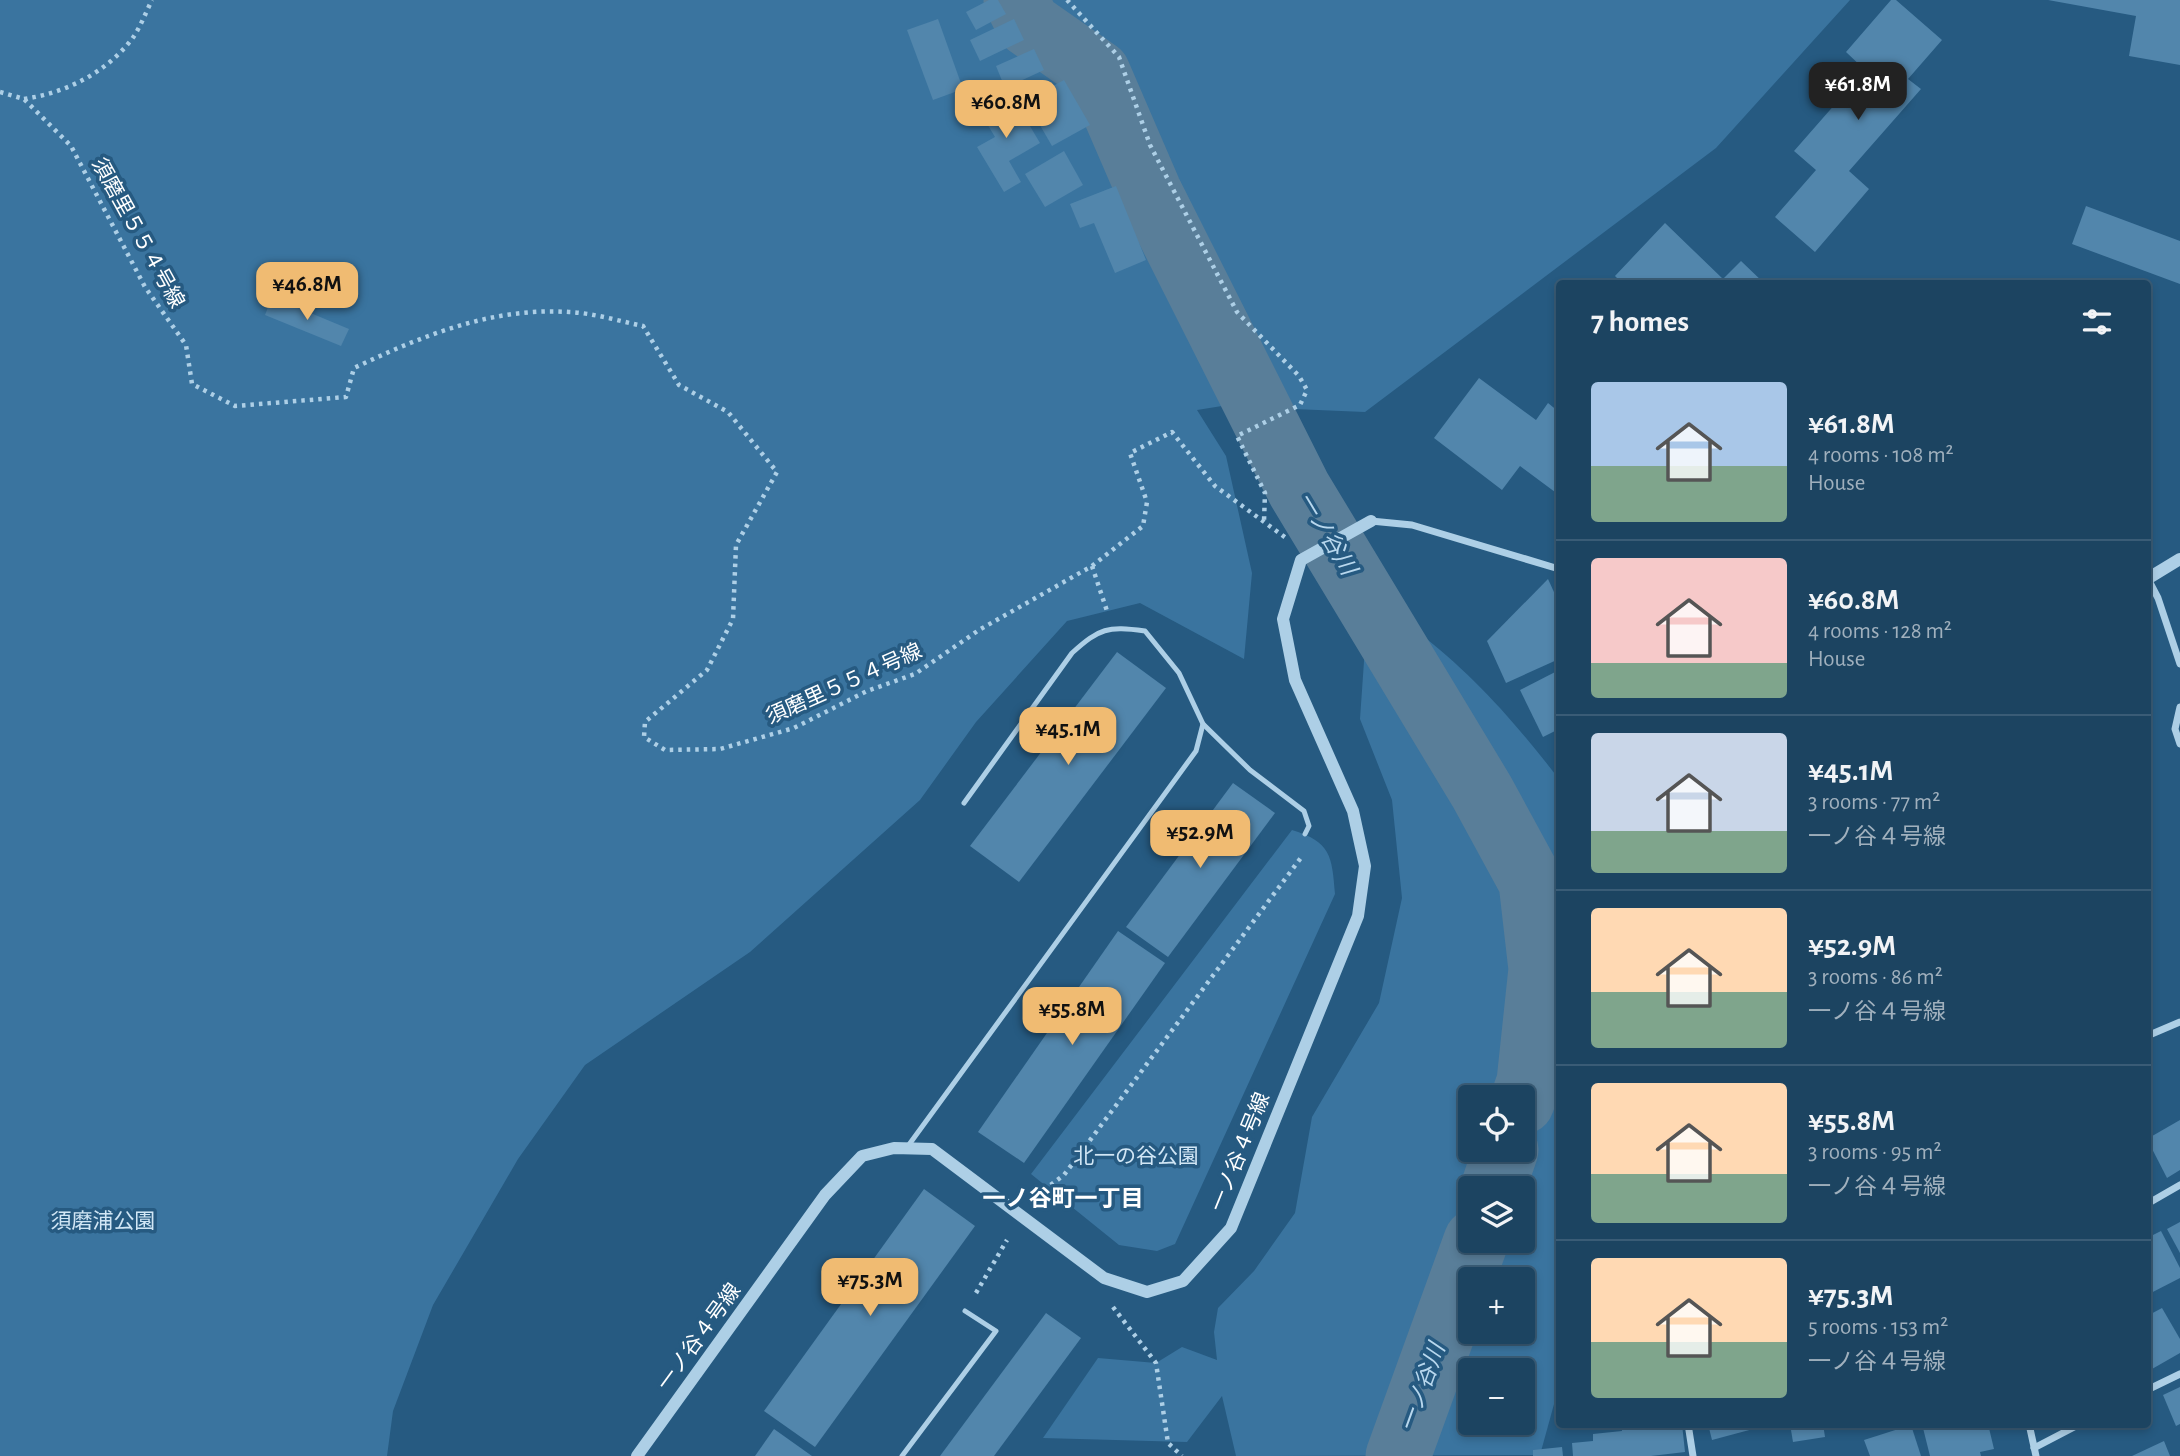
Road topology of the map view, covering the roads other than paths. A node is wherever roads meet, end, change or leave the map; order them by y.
1 (1371, 521) joint
2 (2180, 559) edge
3 (1556, 568) edge
4 (2151, 577) edge
5 (2151, 585) edge
6 (2180, 664) edge
7 (2180, 707) edge
8 (1203, 724) junction
9 (2180, 744) edge
10 (964, 803) dead end
11 (1305, 834) road end
12 (2180, 1022) edge
13 (2151, 1034) edge
14 (906, 1148) junction
15 (2180, 1185) edge
16 (2151, 1202) edge
17 (965, 1311) road end
18 (2180, 1374) edge
19 (2151, 1388) edge
20 (1689, 1428) edge
21 (2030, 1428) edge
22 (2074, 1428) edge
23 (2035, 1452) edge
24 (637, 1456) edge
25 (902, 1456) edge
26 (1693, 1456) edge

1 - 3 street
1 - 14 street, 一ノ谷４号線
2 - 4 street
5 - 6 street
7 - 9 street
8 - 10 lane
8 - 11 lane
8 - 14 lane
12 - 13 street
14 - 24 street, 一ノ谷４号線
15 - 16 street
17 - 25 lane
18 - 19 street
20 - 26 street
21 - 23 street
22 - 23 street

